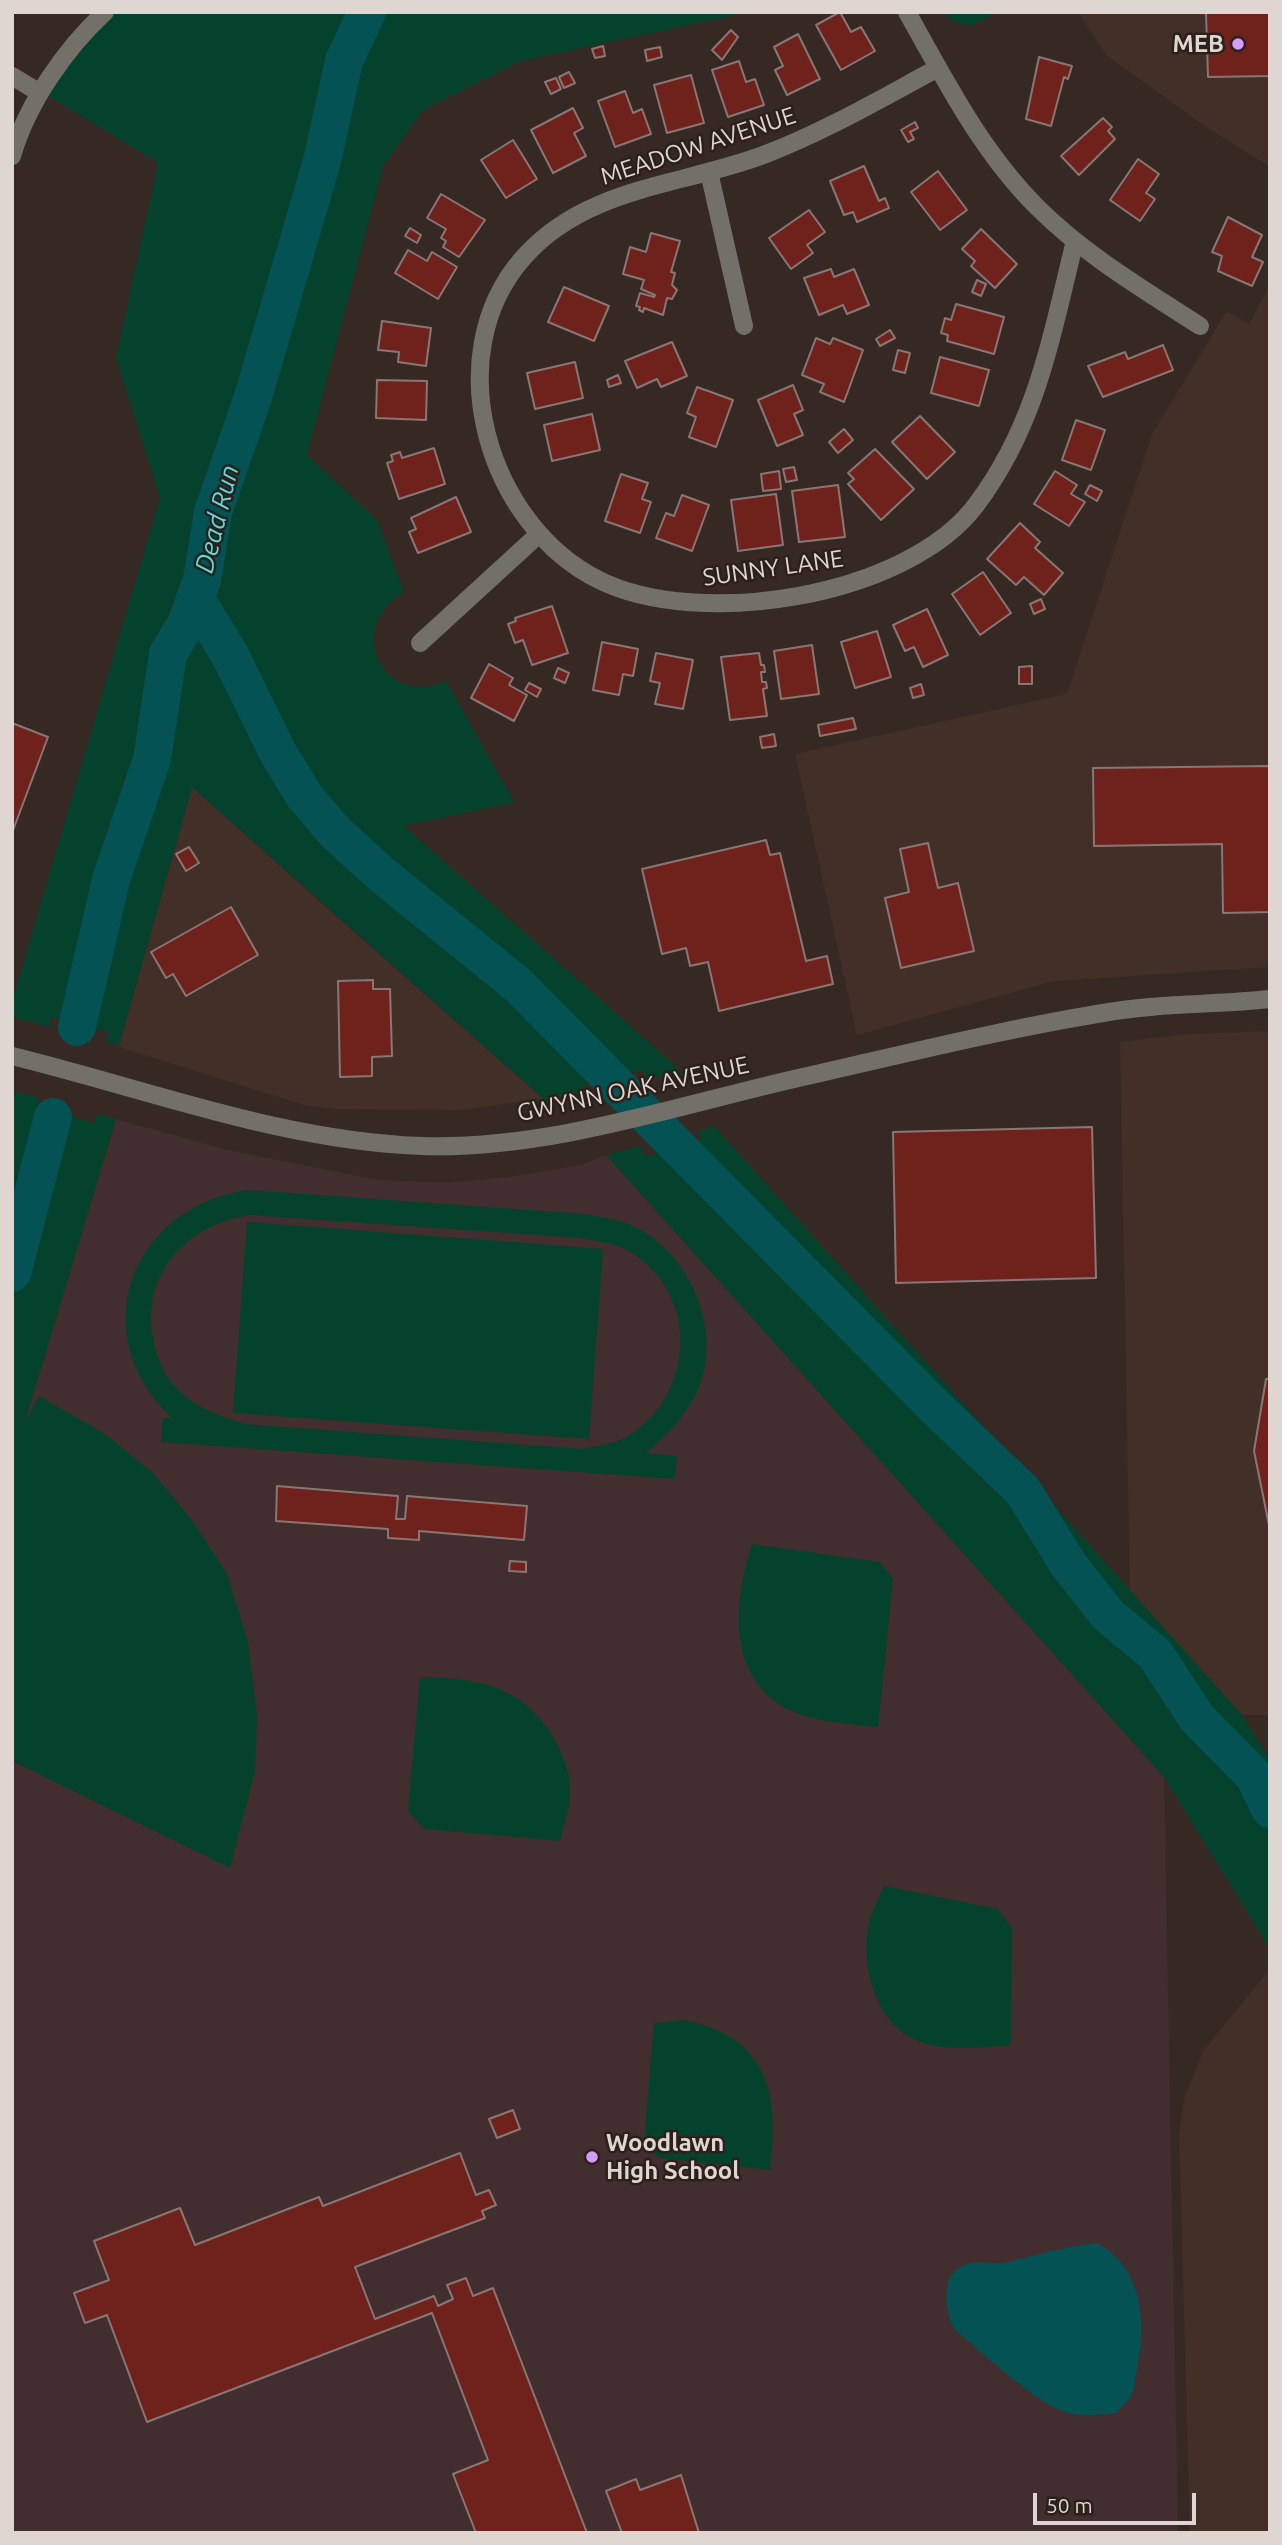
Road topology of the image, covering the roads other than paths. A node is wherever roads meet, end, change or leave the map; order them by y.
1 (105, 12) edge
2 (907, 12) edge
3 (938, 68) junction
4 (12, 76) edge
5 (40, 93) junction
6 (12, 156) edge
7 (709, 172) junction
8 (1074, 241) junction
9 (744, 326) dead end
10 (1200, 326) dead end
11 (539, 534) junction
12 (420, 643) dead end
13 (1269, 1000) edge
14 (12, 1056) edge

1 - 5 street
2 - 3 street
3 - 7 street, MEADOW AVENUE
3 - 8 street
4 - 5 street
5 - 6 street
7 - 9 street
7 - 11 street, MEADOW AVENUE
8 - 10 street
8 - 11 street, SUNNY LANE
11 - 12 street
13 - 14 street, GWYNN OAK AVENUE

